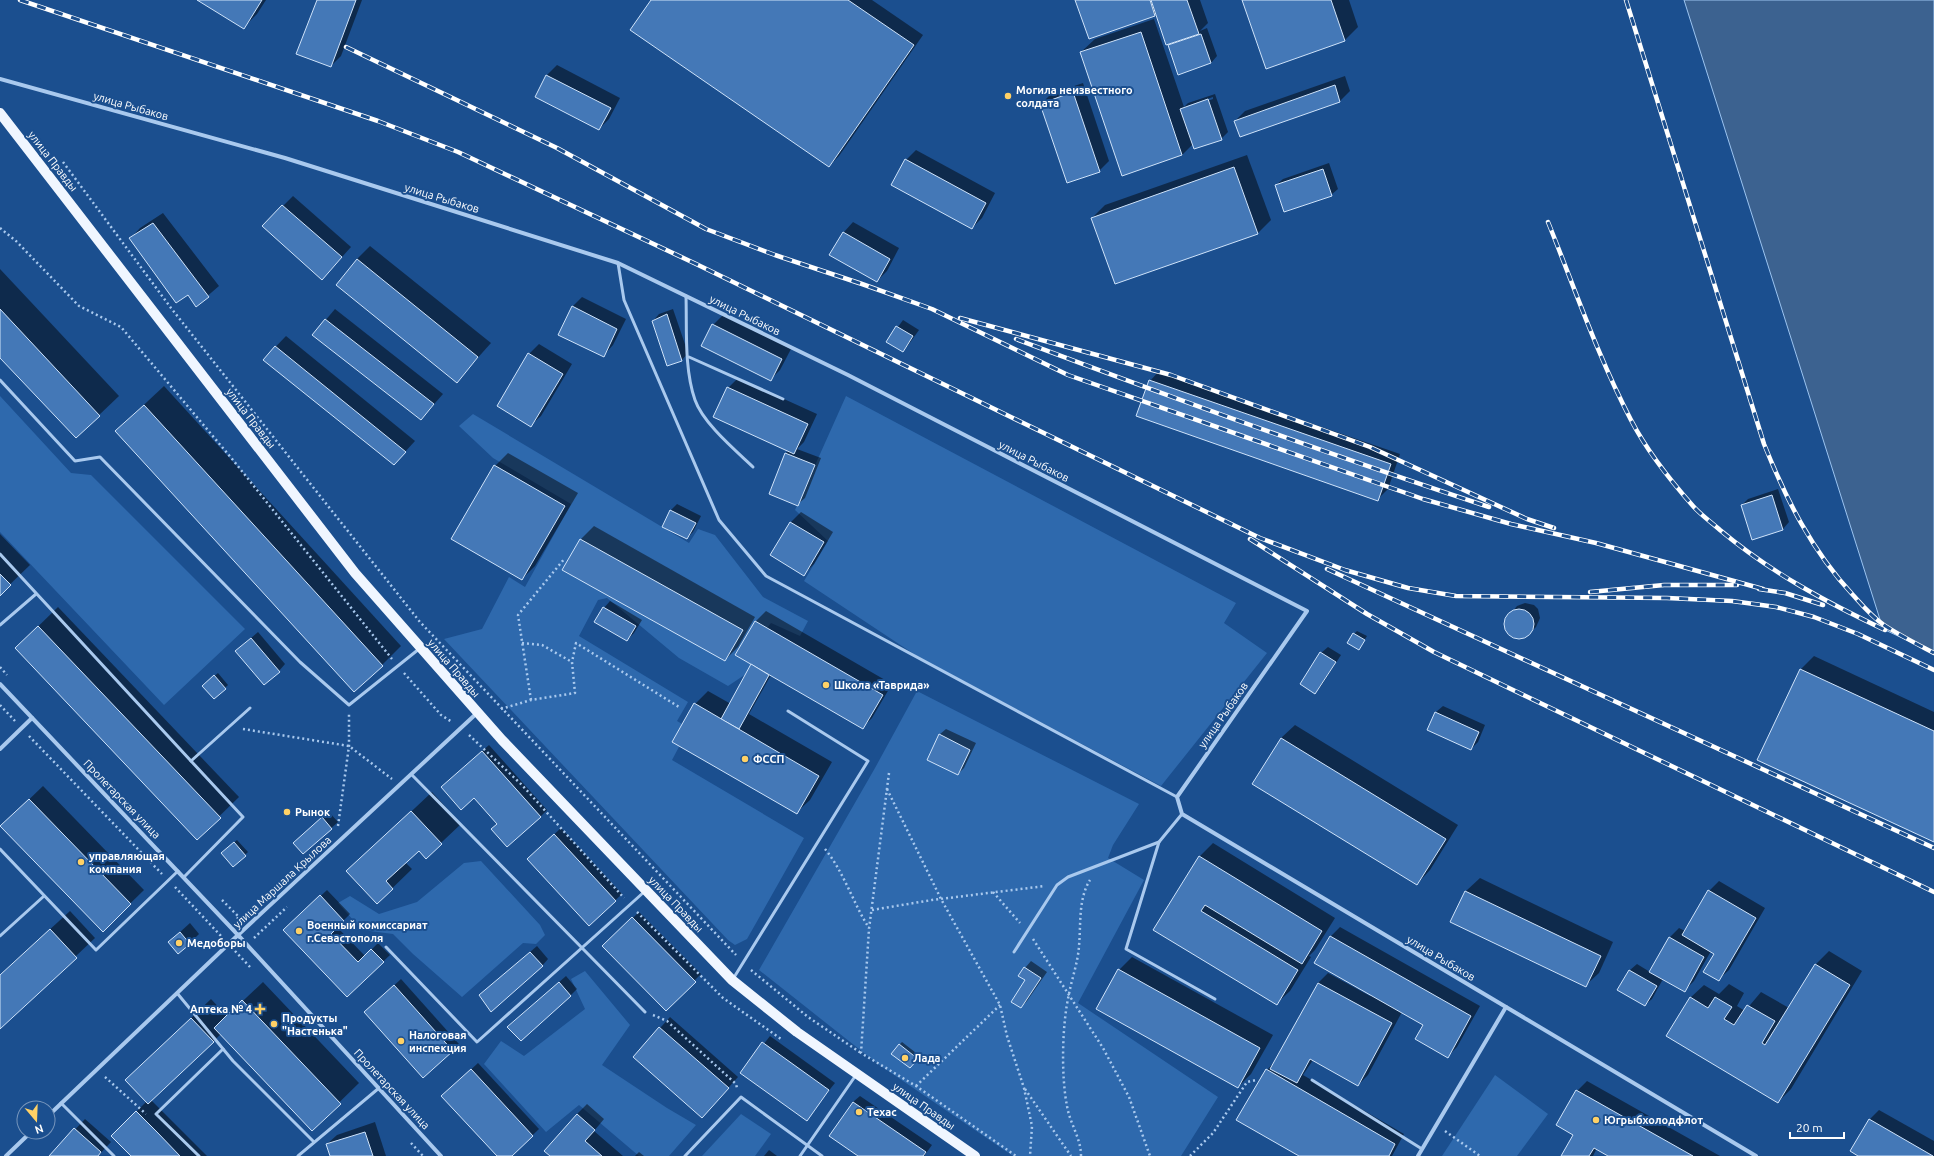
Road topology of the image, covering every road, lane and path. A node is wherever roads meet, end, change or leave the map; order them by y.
1 (0, 79) edge
2 (0, 113) edge
3 (63, 162) dead end
4 (618, 263) junction
5 (686, 296) junction
6 (688, 358) junction
7 (0, 380) edge
8 (783, 399) dead end
9 (753, 467) dead end
10 (0, 554) edge
11 (565, 558) dead end
12 (36, 594) junction
13 (0, 625) edge
14 (522, 643) junction
15 (420, 648) junction
16 (572, 662) junction
17 (0, 684) edge
18 (531, 700) junction
19 (0, 705) edge
20 (349, 705) junction
21 (679, 707) dead end
22 (250, 708) dead end
23 (502, 709) junction
24 (788, 711) dead end
25 (477, 713) junction
26 (32, 718) junction
27 (229, 727) junction
28 (22, 728) junction
29 (349, 746) junction
30 (0, 748) edge
31 (191, 761) junction
32 (889, 773) dead end
33 (412, 775) junction
34 (400, 786) junction
35 (887, 789) junction
36 (1176, 797) junction
37 (1182, 814) junction
38 (818, 842) junction
39 (1159, 842) junction
40 (336, 845) junction
41 (0, 849) edge
42 (1097, 866) junction
43 (178, 872) junction
44 (184, 878) junction
45 (168, 881) junction
46 (1057, 885) junction
47 (646, 890) junction
48 (993, 892) junction
49 (44, 896) junction
50 (942, 899) junction
51 (872, 910) junction
52 (869, 929) junction
53 (1026, 931) junction
54 (238, 935) junction
55 (0, 936) edge
56 (228, 944) junction
57 (386, 947) dead end
58 (582, 948) junction
59 (1014, 952) dead end
60 (743, 963) junction
61 (252, 969) dead end
62 (732, 980) junction
63 (177, 993) junction
64 (1068, 996) junction
65 (1215, 999) dead end
66 (1000, 1005) junction
67 (1506, 1007) junction
68 (645, 1012) joint
69 (223, 1049) junction
70 (861, 1053) junction
71 (857, 1074) junction
72 (104, 1076) dead end
73 (1256, 1080) dead end
74 (1312, 1080) dead end
75 (916, 1086) junction
76 (379, 1088) junction
77 (1024, 1088) junction
78 (741, 1097) junction
79 (61, 1103) junction
80 (56, 1108) edge
81 (156, 1114) junction
82 (1437, 1124) junction
83 (23, 1140) edge
84 (409, 1140) dead end
85 (314, 1142) junction
86 (807, 1145) junction
87 (1422, 1149) junction
88 (6, 1156) edge
89 (114, 1156) edge
90 (198, 1156) edge
91 (298, 1156) edge
92 (424, 1156) edge
93 (441, 1156) edge
94 (685, 1156) edge
95 (800, 1156) edge
96 (822, 1156) edge
97 (975, 1156) edge
98 (1016, 1156) edge
99 (1030, 1156) edge
100 (1071, 1156) edge
101 (1081, 1156) edge
102 (1150, 1156) edge
103 (1190, 1156) edge
104 (1418, 1156) edge
105 (1480, 1156) edge
106 (1756, 1156) edge

1 - 4 street, улица Рыбаков
2 - 15 main road, улица Правды
3 - 23 path
4 - 5 street, улица Рыбаков
4 - 36 lane
5 - 6 lane
5 - 36 street, улица Рыбаков
6 - 8 lane
6 - 9 lane
7 - 20 lane
10 - 12 lane
11 - 14 path
12 - 13 lane
12 - 31 lane
14 - 16 path
14 - 18 path
15 - 20 lane
15 - 25 main road, улица Правды
16 - 18 path
16 - 21 path
17 - 26 street, Пролетарская улица
18 - 23 path
19 - 28 path
20 - 29 path
22 - 27 lane
23 - 60 path
24 - 38 lane
25 - 33 street, улица Маршала Крылова
25 - 47 main road, улица Правды
26 - 28 street
26 - 43 street, Пролетарская улица
27 - 29 path
27 - 31 lane
28 - 30 street
28 - 45 path
29 - 34 path
29 - 40 path
31 - 44 lane
32 - 35 path
33 - 34 street, улица Маршала Крылова
33 - 58 lane
34 - 40 street, улица Маршала Крылова
35 - 50 path
35 - 51 path
36 - 37 street
37 - 39 lane
37 - 67 street, улица Рыбаков
38 - 52 path
38 - 60 lane
39 - 42 lane
39 - 65 lane
40 - 54 street, улица Маршала Крылова
41 - 49 lane
42 - 46 lane
42 - 64 path
43 - 44 street, Пролетарская улица
43 - 45 lane
44 - 54 street, Пролетарская улица
45 - 49 lane
45 - 56 path
46 - 48 path
46 - 53 lane
47 - 58 lane
47 - 62 main road, улица Правды
48 - 50 path
48 - 53 path
49 - 55 lane
50 - 51 path
50 - 66 path
51 - 52 path
52 - 70 path
53 - 59 lane
53 - 64 path
54 - 56 street, улица Маршала Крылова
54 - 76 street, Пролетарская улица
56 - 61 path
56 - 63 street, улица Маршала Крылова
57 - 58 lane
58 - 68 lane
60 - 62 lane
60 - 70 path
62 - 71 main road, улица Правды
63 - 69 lane
63 - 79 street, улица Маршала Крылова
64 - 101 path
64 - 102 path
66 - 75 path
66 - 77 path
67 - 82 street
67 - 106 street, улица Рыбаков
68 - 78 path
69 - 81 lane
69 - 85 lane
70 - 75 path
71 - 86 lane
71 - 97 main road, улица Правды
72 - 81 path
73 - 103 path
74 - 87 lane
75 - 98 path
76 - 85 lane
76 - 93 street, Пролетарская улица
77 - 99 path
77 - 100 path
78 - 86 lane
78 - 94 lane
79 - 80 street, улица Маршала Крылова
79 - 89 lane
81 - 90 lane
82 - 87 street
82 - 105 path
83 - 88 street
84 - 92 path
85 - 91 lane
86 - 95 lane
86 - 96 lane
87 - 104 street

